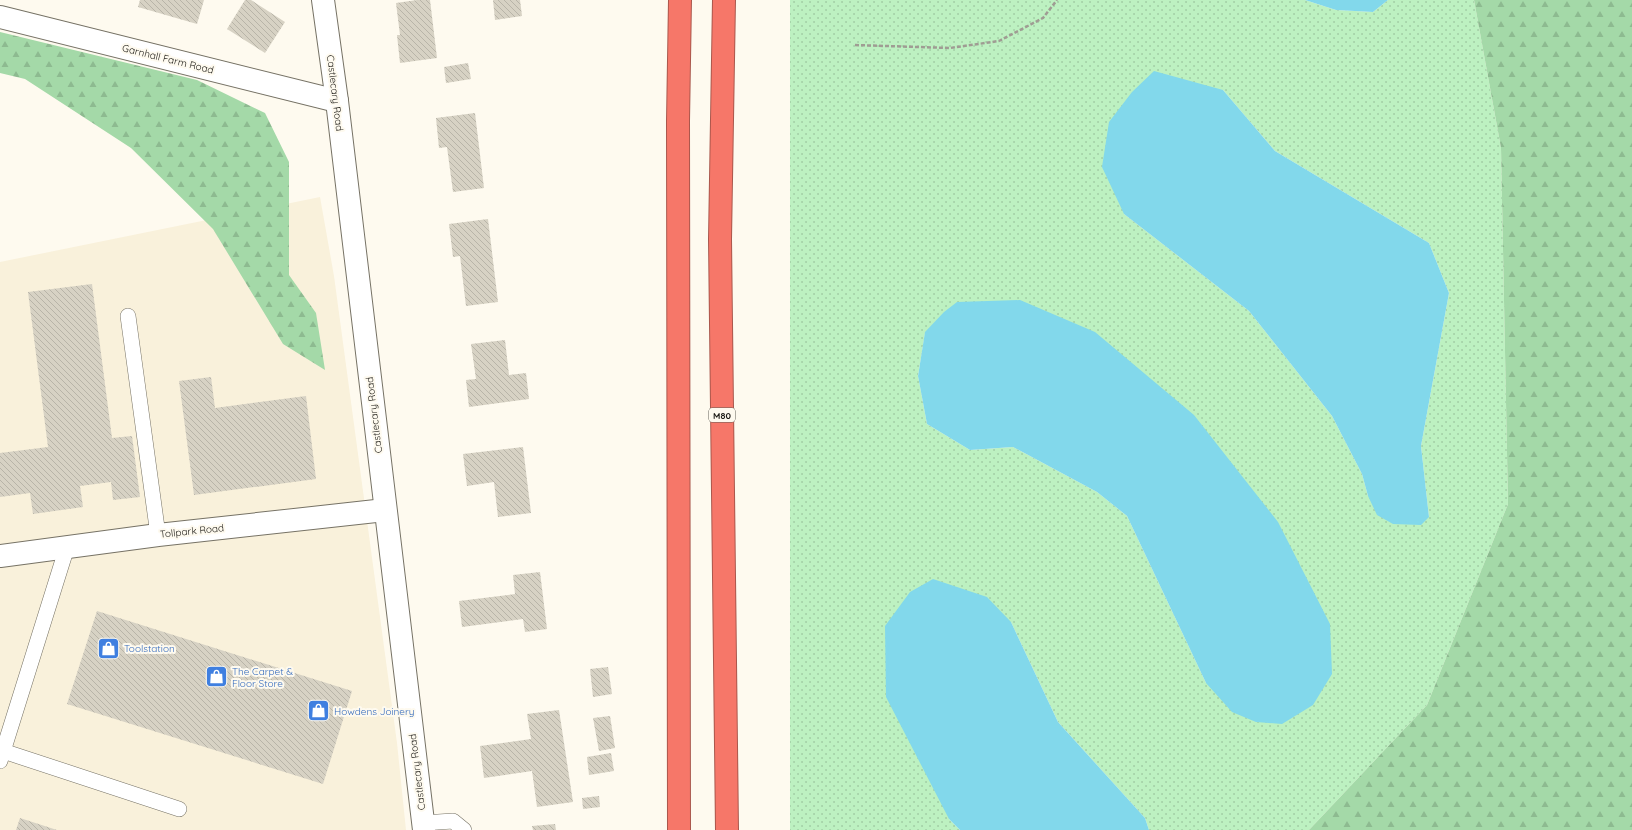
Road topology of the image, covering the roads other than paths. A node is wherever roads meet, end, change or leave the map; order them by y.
1 (323, 0) edge
2 (680, 0) edge
3 (724, 0) edge
4 (0, 16) edge
5 (337, 101) junction
6 (128, 316) dead end
7 (385, 510) junction
8 (158, 535) junction
9 (67, 547) junction
10 (0, 556) edge
11 (2, 756) edge
12 (179, 809) dead end
13 (424, 827) edge
14 (464, 830) edge
15 (679, 830) edge
16 (727, 830) edge

1 - 5 main road, Castlecary Road
2 - 15 highway
3 - 16 highway, M80
4 - 5 main road, Garnhall Farm Road
5 - 7 main road, Castlecary Road
6 - 8 lane
7 - 8 main road, Tollpark Road
7 - 13 main road, Castlecary Road
8 - 9 main road, Tollpark Road
9 - 10 main road, Tollpark Road
9 - 11 lane
11 - 12 lane
13 - 14 lane

